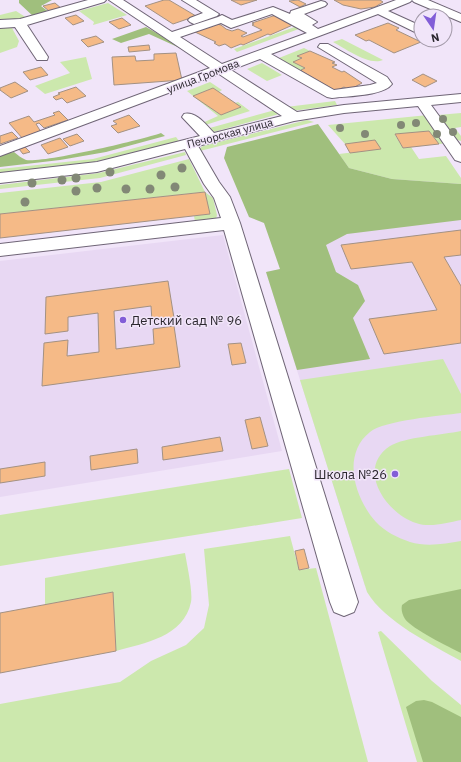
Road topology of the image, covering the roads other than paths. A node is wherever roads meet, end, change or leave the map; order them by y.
1 (100, 0) edge
2 (115, 0) edge
3 (188, 0) edge
4 (406, 0) edge
5 (418, 0) edge
6 (317, 2) edge
7 (262, 4) dead end
8 (378, 10) junction
9 (213, 14) junction
10 (461, 18) edge
11 (353, 20) junction
12 (21, 23) junction
13 (0, 24) edge
14 (413, 27) edge
15 (322, 32) junction
16 (167, 34) junction
17 (324, 47) dead end
18 (261, 54) junction
19 (42, 57) dead end
20 (222, 69) junction
21 (332, 94) junction
22 (461, 98) edge
23 (422, 102) junction
24 (344, 109) junction
25 (189, 116) dead end
26 (294, 117) junction
27 (211, 138) junction
28 (189, 144) junction
29 (458, 150) edge
30 (0, 151) edge
31 (0, 178) edge
32 (231, 223) junction
33 (0, 250) edge
34 (344, 602) dead end

1 - 12 street
2 - 16 street
3 - 9 street
4 - 8 street, улица Громова
5 - 10 street
6 - 11 street
6 - 15 street
7 - 9 street
8 - 11 street, улица Громова
8 - 14 street
9 - 16 street
11 - 15 street, улица Громова
12 - 13 street
12 - 19 street
15 - 16 street
15 - 18 street, улица Громова
16 - 20 street
17 - 21 street
18 - 20 street, улица Громова
18 - 21 street
20 - 26 street
20 - 30 street, улица Громова
21 - 24 street
22 - 23 street, Печорская улица
23 - 24 street, Печорская улица
23 - 29 street
24 - 26 street, Печорская улица
25 - 27 street
26 - 27 street, Печорская улица
27 - 28 street, Печорская улица
28 - 31 street, Печорская улица
28 - 32 street
32 - 33 street
32 - 34 street

